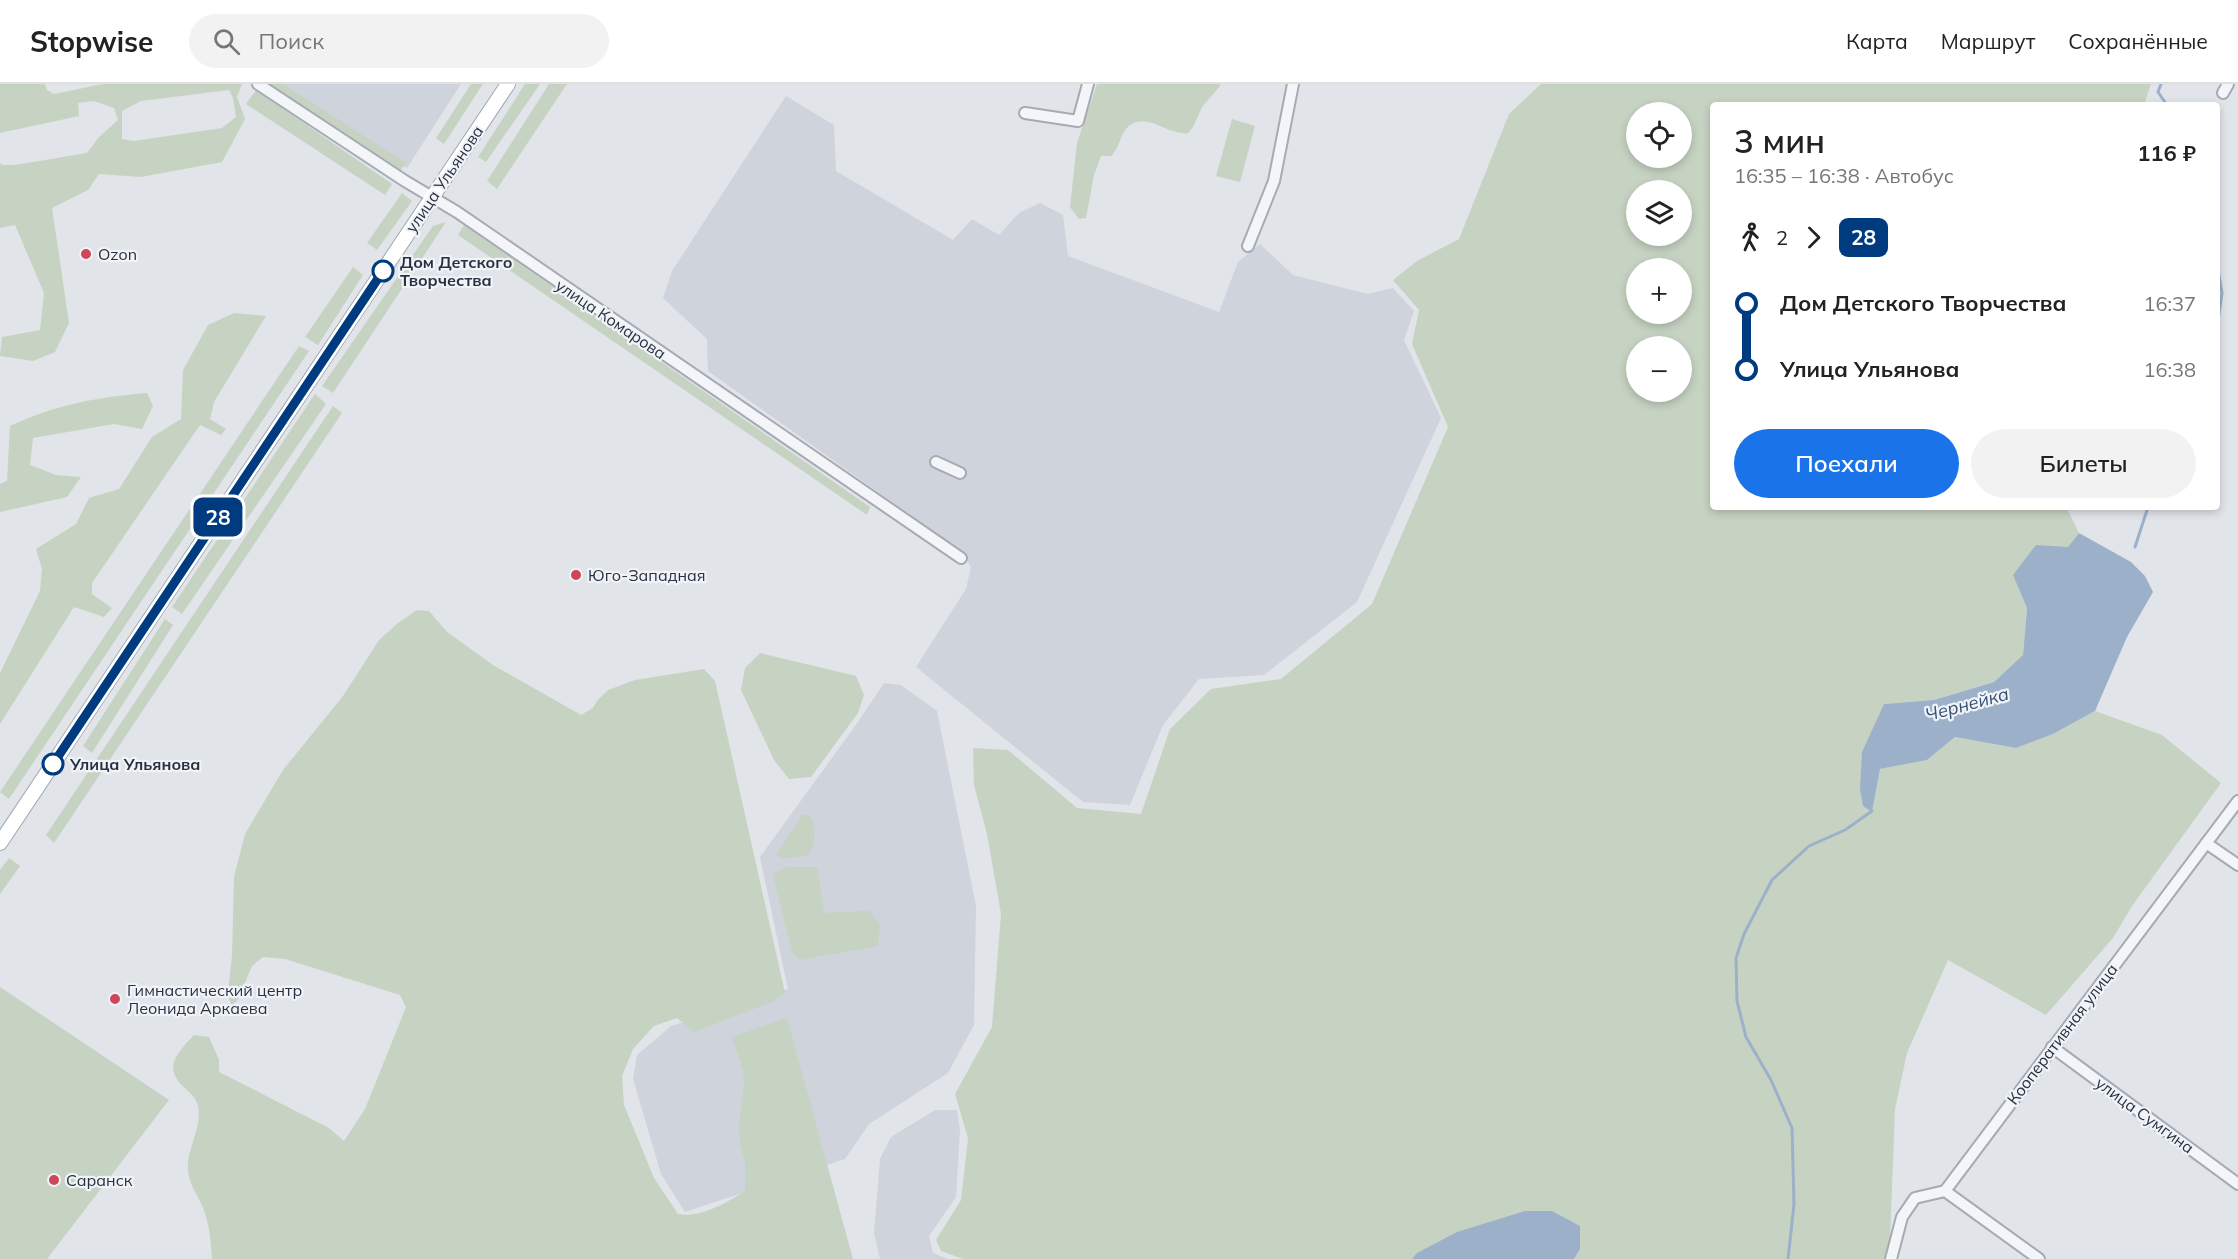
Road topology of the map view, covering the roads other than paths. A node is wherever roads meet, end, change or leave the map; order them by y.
1 (258, 84) edge
2 (508, 84) edge
3 (1088, 84) edge
4 (1293, 84) edge
5 (1025, 112) dead end
6 (432, 197) junction
7 (1248, 246) dead end
8 (936, 462) dead end
9 (960, 473) dead end
10 (961, 558) dead end
11 (2238, 801) edge
12 (5, 825) edge
13 (0, 843) edge
14 (2206, 843) junction
15 (2238, 865) edge
16 (2052, 1047) junction
17 (2238, 1184) edge
18 (1945, 1191) junction
19 (1890, 1259) edge
20 (2039, 1259) edge

1 - 6 street, улица Комарова
2 - 6 main road, улица Ульянова
3 - 5 street
4 - 7 street
6 - 10 street, улица Комарова
6 - 12 main road, улица Ульянова
8 - 9 street
11 - 14 street, Кооперативная улица
12 - 13 main road, улица Ульянова
14 - 15 street
14 - 16 street, Кооперативная улица
16 - 17 street, улица Сумгина
16 - 18 street, Кооперативная улица
18 - 19 street
18 - 20 street

